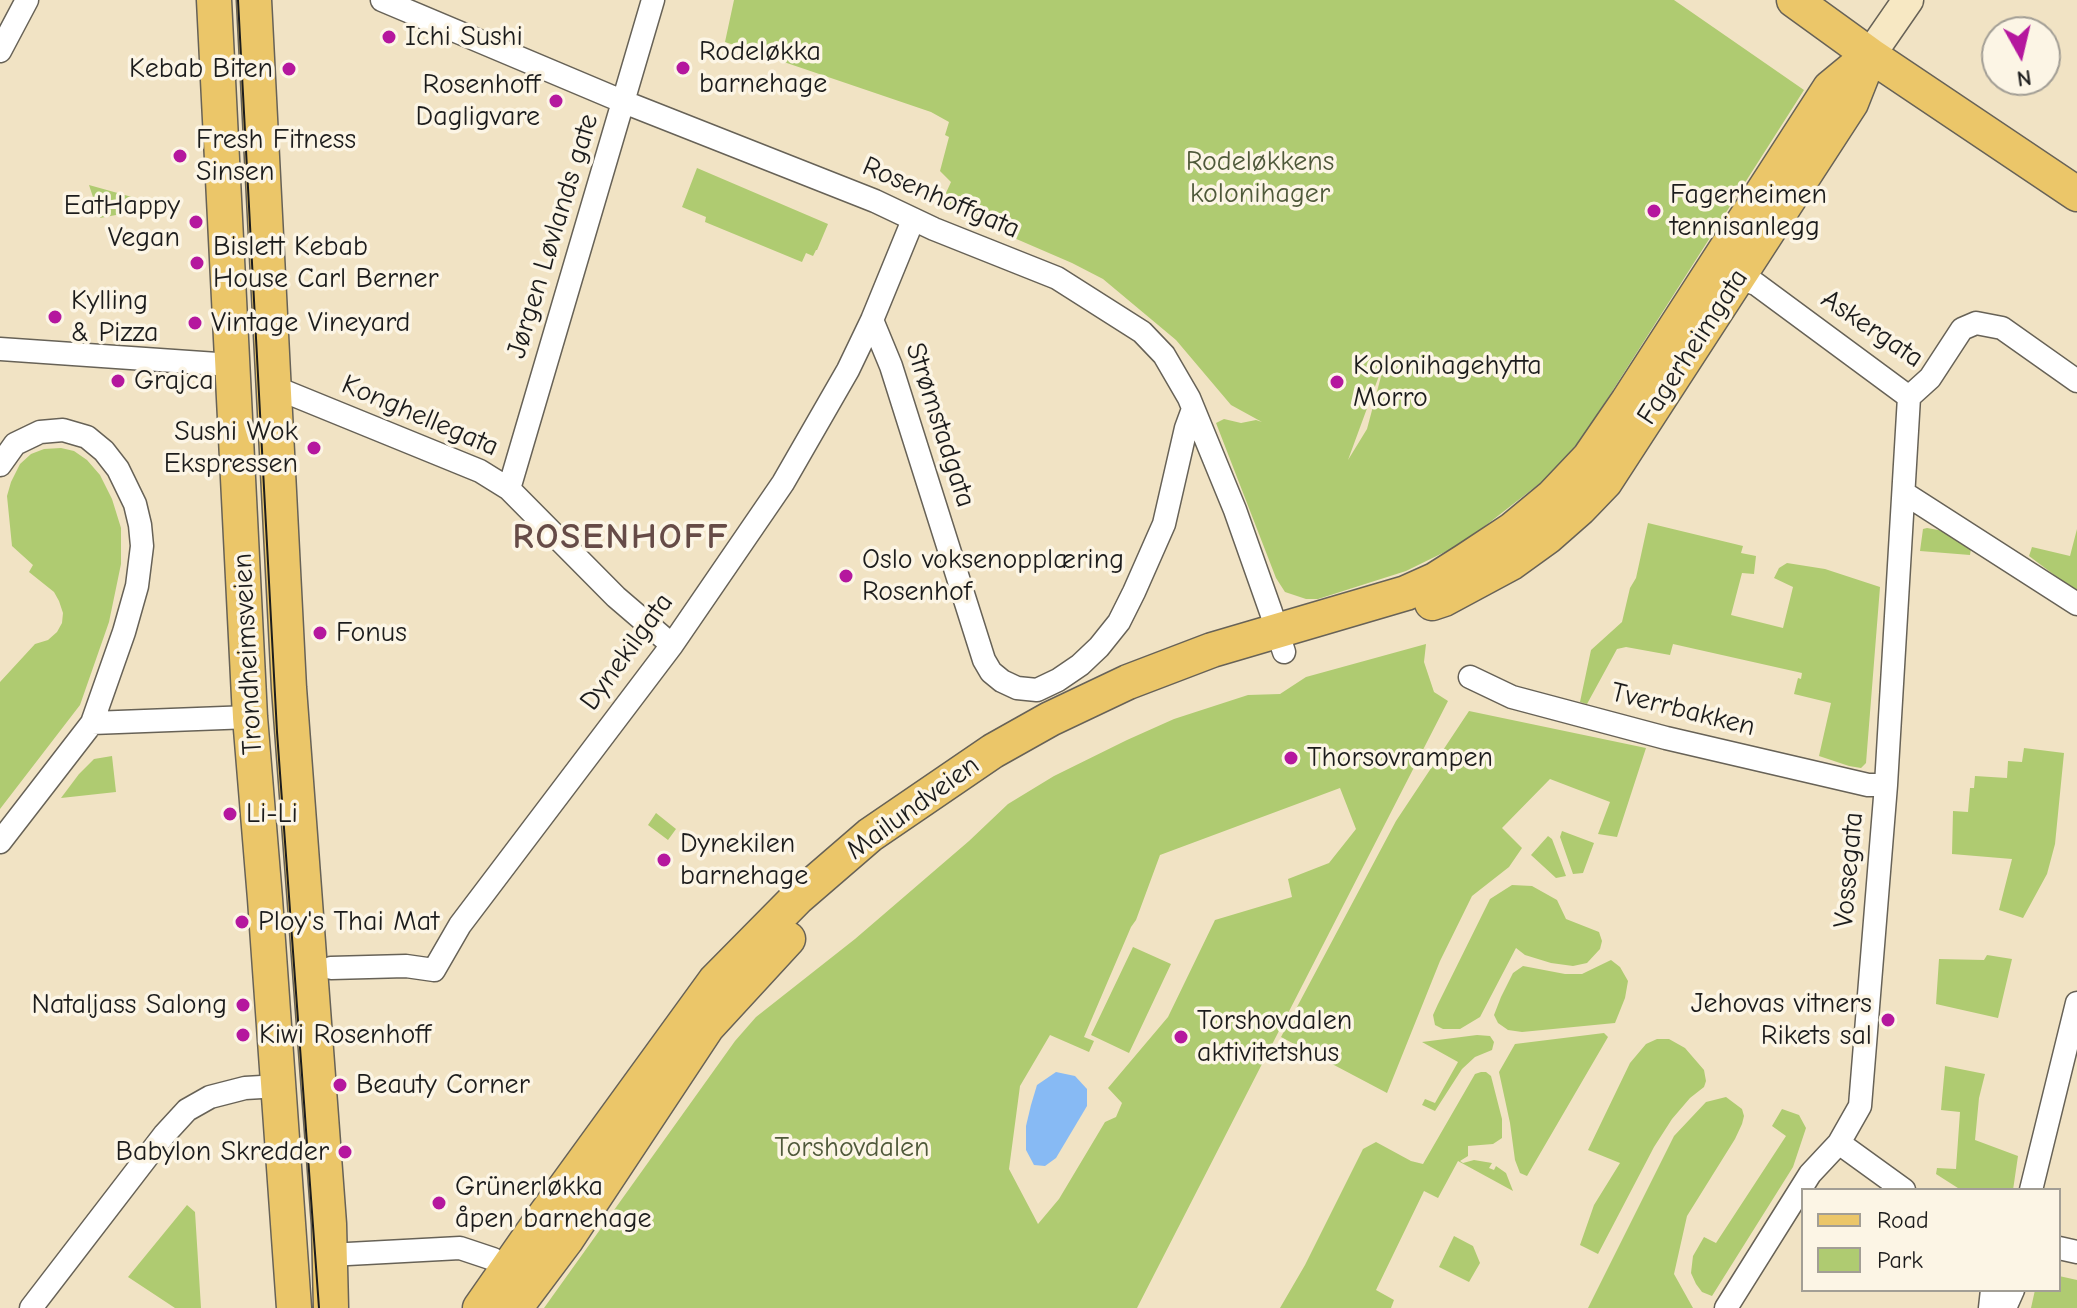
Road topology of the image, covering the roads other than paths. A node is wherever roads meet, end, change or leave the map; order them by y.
1 (27, 0) edge
2 (214, 0) edge
3 (254, 0) edge
4 (382, 0) edge
5 (653, 0) edge
6 (1794, 0) edge
7 (1908, 0) edge
8 (0, 51) edge
9 (1870, 55) junction
10 (624, 102) junction
11 (2077, 194) edge
12 (913, 220) junction
13 (1738, 278) junction
14 (872, 320) junction
15 (0, 349) edge
16 (232, 365) junction
17 (2077, 381) edge
18 (274, 387) junction
19 (1909, 397) junction
20 (1193, 409) junction
21 (0, 465) edge
22 (509, 489) junction
23 (1904, 493) junction
24 (1440, 590) junction
25 (2077, 604) edge
26 (1281, 642) junction
27 (672, 645) junction
28 (1470, 677) dead end
29 (250, 717) junction
30 (92, 723) junction
31 (1886, 785) junction
32 (0, 842) edge
33 (331, 968) dead end
34 (2077, 1003) edge
35 (279, 1086) junction
36 (1839, 1143) junction
37 (1801, 1188) edge
38 (1801, 1188) edge
39 (1901, 1188) edge
40 (2031, 1188) edge
41 (329, 1255) junction
42 (517, 1289) edge
43 (31, 1308) edge
44 (294, 1308) edge
45 (331, 1308) edge
46 (480, 1308) edge
47 (1726, 1308) edge

1 - 8 street
2 - 16 main road, Trondheimsveien
3 - 18 main road, Trondheimsveien
4 - 10 street, Rosenhoffgata
5 - 10 street, Jørgen Løvlands gate
6 - 9 main road
7 - 9 street, Fagerheimgata
9 - 11 main road
9 - 13 main road, Fagerheimgata
9 - 24 main road
10 - 12 street, Rosenhoffgata
10 - 22 street, Jørgen Løvlands gate
12 - 14 street, Dynekilgata
12 - 20 street, Rosenhoffgata
13 - 19 street, Askergata
13 - 24 main road, Fagerheimgata
14 - 20 street, Strømstadgata
14 - 27 street, Dynekilgata
15 - 16 street
16 - 29 main road, Trondheimsveien
17 - 19 street, Askergata
18 - 22 street, Konghellegata
18 - 41 main road, Trondheimsveien
19 - 23 street, Vossegata
20 - 26 street, Rosenhoffgata
21 - 30 street
22 - 27 street, Konghellegata
23 - 25 street
23 - 31 street, Vossegata
24 - 26 main road, Mailundveien
26 - 42 main road, Mailundveien
27 - 33 street, Dynekilgata
28 - 31 street, Tverrbakken
29 - 30 street
29 - 35 main road, Trondheimsveien
30 - 32 street
31 - 36 street, Vossegata
34 - 40 street
35 - 43 street
35 - 44 main road, Trondheimsveien
36 - 38 street, Vossegata
36 - 39 street
37 - 47 street, Vossegata
41 - 42 street
41 - 45 main road, Trondheimsveien
42 - 46 main road, Mailundveien

